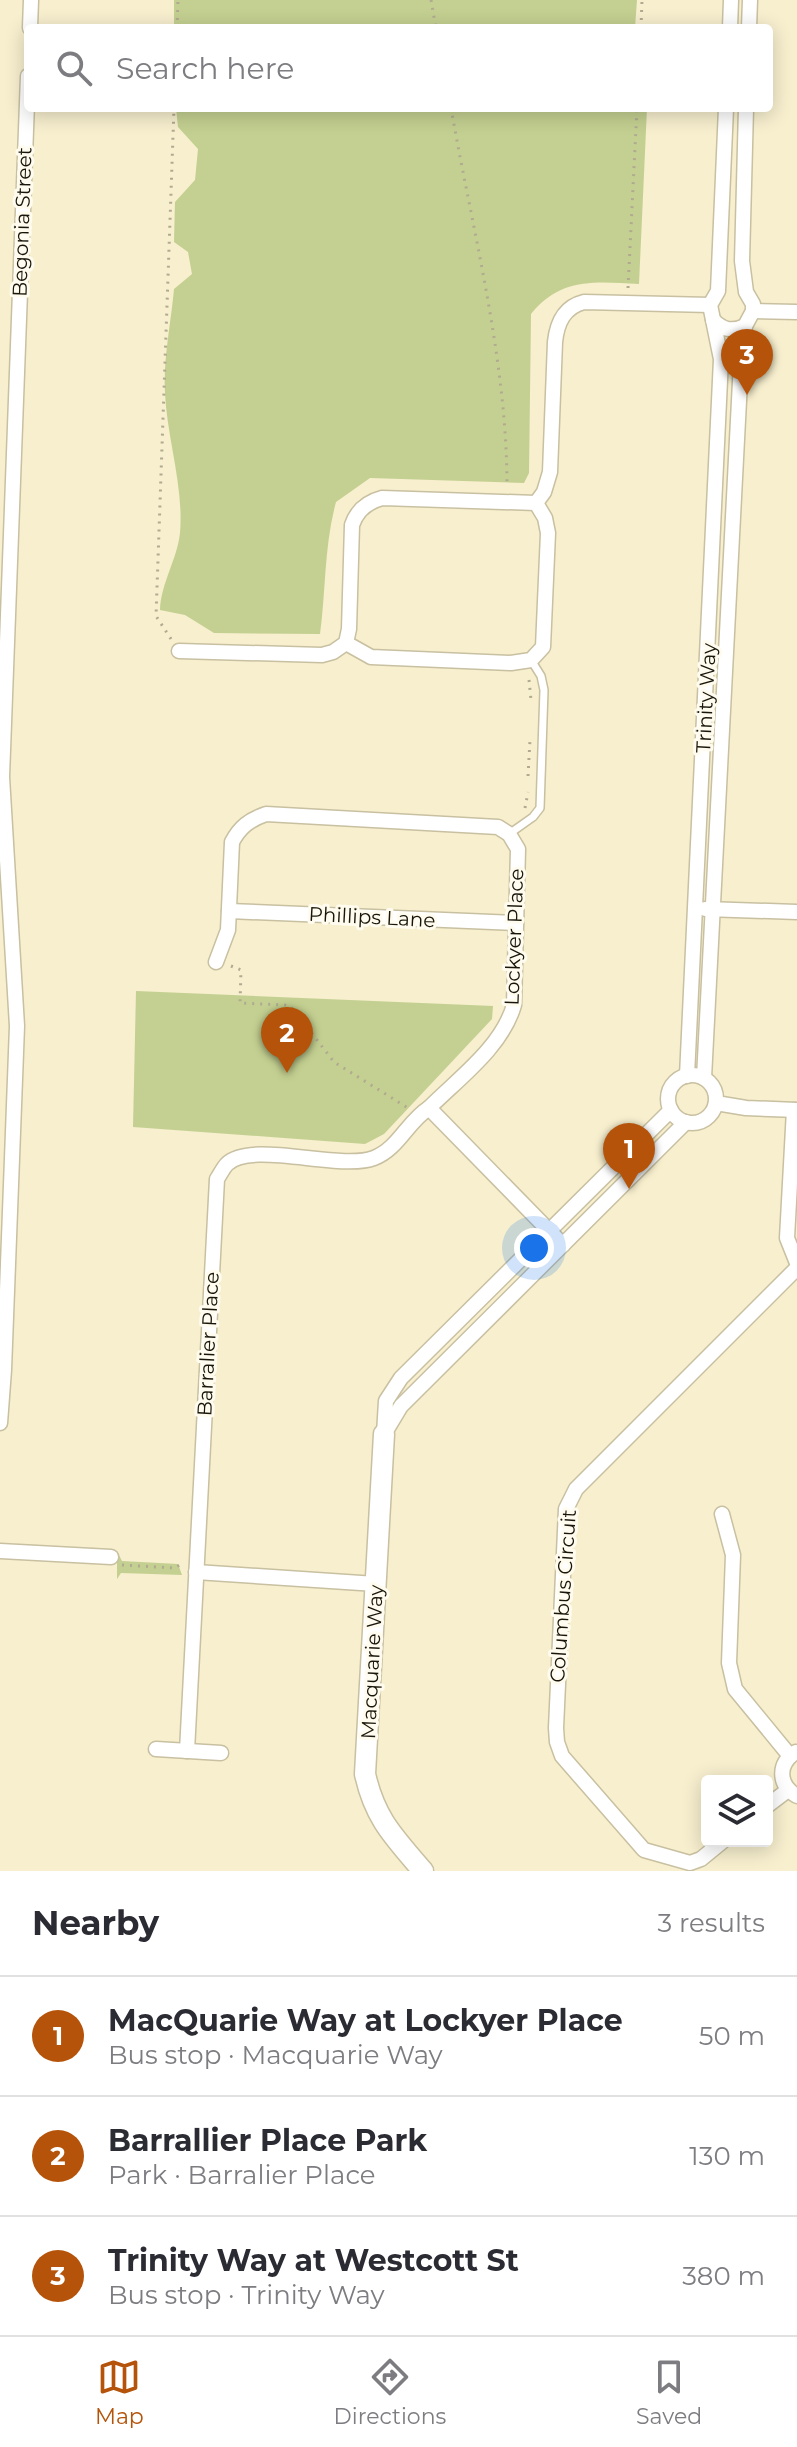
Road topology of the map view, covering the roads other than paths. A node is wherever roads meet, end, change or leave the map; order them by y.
1 (31, 0) edge
2 (731, 0) edge
3 (750, 0) edge
4 (30, 24) edge
5 (730, 24) edge
6 (749, 24) edge
7 (26, 112) edge
8 (726, 112) edge
9 (746, 112) edge
10 (718, 291) junction
11 (746, 292) junction
12 (753, 311) junction
13 (797, 312) edge
14 (712, 313) junction
15 (745, 326) junction
16 (536, 503) junction
17 (3, 643) edge
18 (346, 643) junction
19 (179, 651) road end
20 (531, 660) junction
21 (509, 834) junction
22 (696, 907) junction
23 (714, 909) junction
24 (229, 911) junction
25 (797, 912) edge
26 (516, 923) junction
27 (216, 962) road end
28 (687, 1076) junction
29 (704, 1078) junction
30 (716, 1103) junction
31 (671, 1110) junction
32 (795, 1110) edge
33 (424, 1112) junction
34 (7, 1118) edge
35 (686, 1122) junction
36 (549, 1231) junction
37 (563, 1245) junction
38 (797, 1266) edge
39 (2, 1370) edge
40 (0, 1423) edge
41 (384, 1434) junction
42 (722, 1514) dead end
43 (0, 1551) edge
44 (111, 1557) road end
45 (197, 1567) junction
46 (376, 1584) junction
47 (156, 1749) dead end
48 (187, 1751) junction
49 (221, 1753) dead end
50 (793, 1754) edge
51 (792, 1793) edge
52 (773, 1803) edge
53 (716, 1847) edge
54 (423, 1871) edge

1 - 4 street
2 - 5 street
3 - 6 street
7 - 17 street, Begonia Street
8 - 10 street
9 - 11 street
10 - 11 street
10 - 14 street
11 - 12 street
12 - 13 street
12 - 15 street, Trinity Way
14 - 15 street
14 - 16 street
14 - 22 street, Trinity Way
15 - 23 street, Trinity Way
16 - 18 street
16 - 20 street
17 - 34 street, Begonia Street
18 - 19 street
18 - 20 street
20 - 21 lane
21 - 24 street
21 - 26 street, Lockyer Place
22 - 23 street
22 - 28 street, Trinity Way
23 - 25 street
23 - 29 street, Trinity Way
24 - 26 street, Phillips Lane
24 - 27 street
26 - 33 street, Lockyer Place
28 - 29 street
28 - 31 street, Trinity Way
29 - 30 street, Trinity Way
30 - 32 street
30 - 35 street
31 - 35 street
31 - 36 street, Macquarie Way
32 - 38 street
33 - 36 street
33 - 45 street, Barralier Place
34 - 39 street, Begonia Street
35 - 37 street
36 - 37 street
36 - 41 street, Macquarie Way
37 - 41 street
38 - 53 street, Columbus Circuit
39 - 40 street, Begonia Street
41 - 46 street, Macquarie Way
42 - 50 street
43 - 44 street
45 - 46 street
45 - 48 street, Barralier Place
46 - 54 street, Macquarie Way
47 - 48 street
48 - 49 street
50 - 51 street
51 - 52 street

